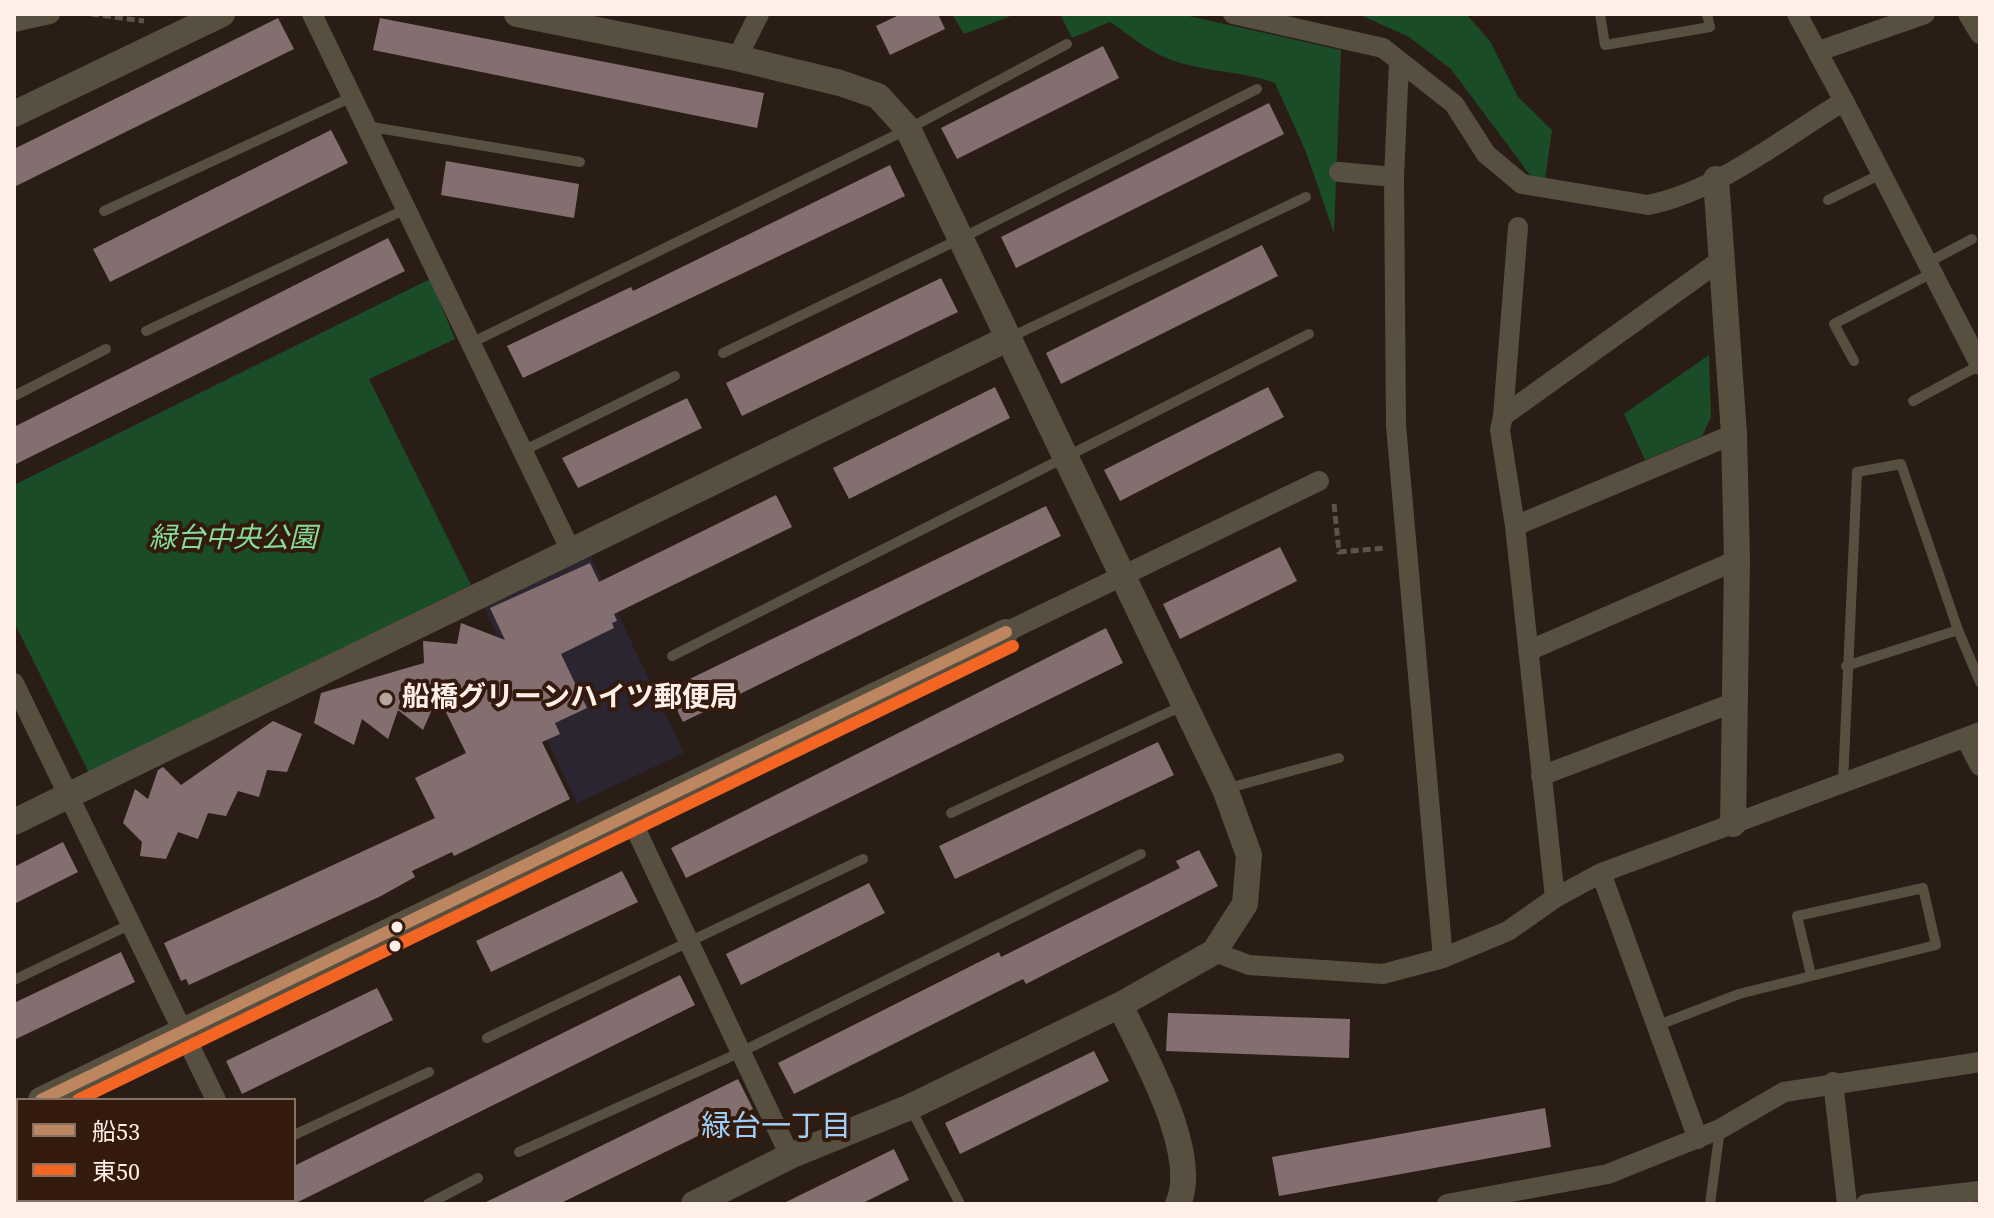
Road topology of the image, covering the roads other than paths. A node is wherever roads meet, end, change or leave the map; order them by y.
1 (50, 14) edge
2 (222, 14) edge
3 (312, 14) edge
4 (517, 14) edge
5 (759, 14) edge
6 (1233, 14) edge
7 (1600, 14) edge
8 (1707, 14) edge
9 (1797, 14) edge
10 (1925, 14) edge
11 (1968, 14) edge
12 (14, 22) edge
13 (1980, 34) edge
14 (1067, 44) dead end
15 (1819, 51) junction
16 (737, 58) junction
17 (1399, 63) junction
18 (1257, 89) dead end
19 (352, 97) junction
20 (1844, 101) junction
21 (14, 114) edge
22 (366, 126) junction
23 (908, 129) junction
24 (580, 162) dead end
25 (1339, 172) dead end
26 (1881, 174) junction
27 (1394, 177) junction
28 (1716, 179) junction
29 (1306, 197) dead end
30 (1828, 200) dead end
31 (406, 209) junction
32 (104, 211) dead end
33 (1518, 227) dead end
34 (960, 239) junction
35 (1972, 239) dead end
36 (1721, 260) junction
37 (1930, 268) junction
38 (146, 331) dead end
39 (1309, 334) dead end
40 (1007, 339) junction
41 (471, 343) junction
42 (106, 349) dead end
43 (723, 353) dead end
44 (1854, 361) dead end
45 (1980, 365) edge
46 (675, 376) dead end
47 (14, 396) edge
48 (1913, 401) dead end
49 (1503, 416) junction
50 (1734, 434) junction
51 (523, 451) junction
52 (1065, 459) junction
53 (1319, 481) dead end
54 (1515, 526) junction
55 (571, 551) junction
56 (1737, 560) junction
57 (1119, 575) junction
58 (1958, 630) junction
59 (1006, 632) joint
60 (1528, 651) junction
61 (672, 656) dead end
62 (1846, 666) junction
63 (1980, 682) edge
64 (14, 683) edge
65 (1735, 702) junction
66 (1185, 704) junction
67 (1973, 736) edge
68 (1339, 758) dead end
69 (1980, 766) edge
70 (1541, 776) junction
71 (1843, 782) junction
72 (1225, 789) junction
73 (68, 795) junction
74 (951, 813) dead end
75 (629, 815) junction
76 (14, 822) edge
77 (1733, 824) junction
78 (1141, 854) dead end
79 (863, 859) dead end
80 (1601, 873) junction
81 (1555, 898) junction
82 (131, 924) junction
83 (689, 943) junction
84 (1214, 952) junction
85 (1443, 958) junction
86 (1811, 975) junction
87 (14, 980) edge
88 (1120, 1005) junction
89 (1656, 1026) junction
90 (183, 1031) junction
91 (487, 1038) dead end
92 (741, 1052) junction
93 (1980, 1062) edge
94 (429, 1072) dead end
95 (1833, 1082) junction
96 (45, 1098) edge
97 (215, 1098) edge
98 (910, 1107) junction
99 (1720, 1129) junction
100 (296, 1134) edge
101 (1698, 1139) junction
102 (519, 1152) dead end
103 (790, 1156) junction
104 (478, 1178) dead end
105 (1980, 1191) edge
106 (428, 1204) edge
107 (694, 1204) edge
108 (960, 1204) edge
109 (1178, 1204) edge
110 (1447, 1204) edge
111 (1710, 1204) edge
112 (1847, 1204) edge
113 (1866, 1204) edge

1 - 12 street
2 - 21 street
3 - 19 street
4 - 16 street
5 - 16 street
6 - 17 street
7 - 8 lane
9 - 15 street
10 - 15 street
11 - 13 street
14 - 23 lane
15 - 20 street
16 - 23 street
17 - 27 street
17 - 28 street
18 - 34 lane
19 - 22 street
19 - 32 lane
20 - 26 street
20 - 28 street
22 - 24 lane
22 - 31 street
23 - 34 street
23 - 41 lane
25 - 27 street
26 - 30 lane
26 - 37 street
27 - 85 street
28 - 36 street
29 - 40 lane
31 - 38 lane
31 - 41 street
33 - 49 street
34 - 40 street
34 - 43 lane
35 - 37 lane
36 - 49 street
36 - 50 street
37 - 44 lane
37 - 45 street
39 - 52 lane
40 - 52 street
40 - 55 street
41 - 51 street
42 - 47 lane
45 - 48 lane
46 - 51 lane
49 - 54 street
50 - 54 street
50 - 56 street
51 - 55 street
52 - 57 street
52 - 61 lane
53 - 57 street
54 - 60 street
55 - 73 street
56 - 60 street
56 - 65 street
57 - 59 street
57 - 66 street
58 - 62 lane
58 - 62 lane
58 - 63 lane
59 - 75 street
60 - 70 street
62 - 71 lane
64 - 73 street
65 - 70 street
65 - 77 street
66 - 72 street
66 - 74 lane
67 - 69 street
67 - 71 street
68 - 72 lane
70 - 81 street
71 - 77 street
72 - 84 street
73 - 76 street
73 - 82 street
75 - 83 street
75 - 90 street
77 - 80 street
78 - 92 lane
79 - 83 lane
80 - 81 street
80 - 89 street
81 - 85 street
82 - 87 lane
82 - 90 street
83 - 91 lane
83 - 92 street
84 - 85 street
84 - 88 street
86 - 86 lane
86 - 89 lane
88 - 98 street
88 - 109 street
89 - 101 street
90 - 96 street
90 - 97 street
92 - 102 lane
92 - 103 street
93 - 95 street
94 - 100 lane
95 - 99 street
95 - 112 street
98 - 103 street
98 - 108 lane
99 - 101 street
99 - 111 lane
101 - 110 street
103 - 107 street
104 - 106 lane
105 - 113 street

